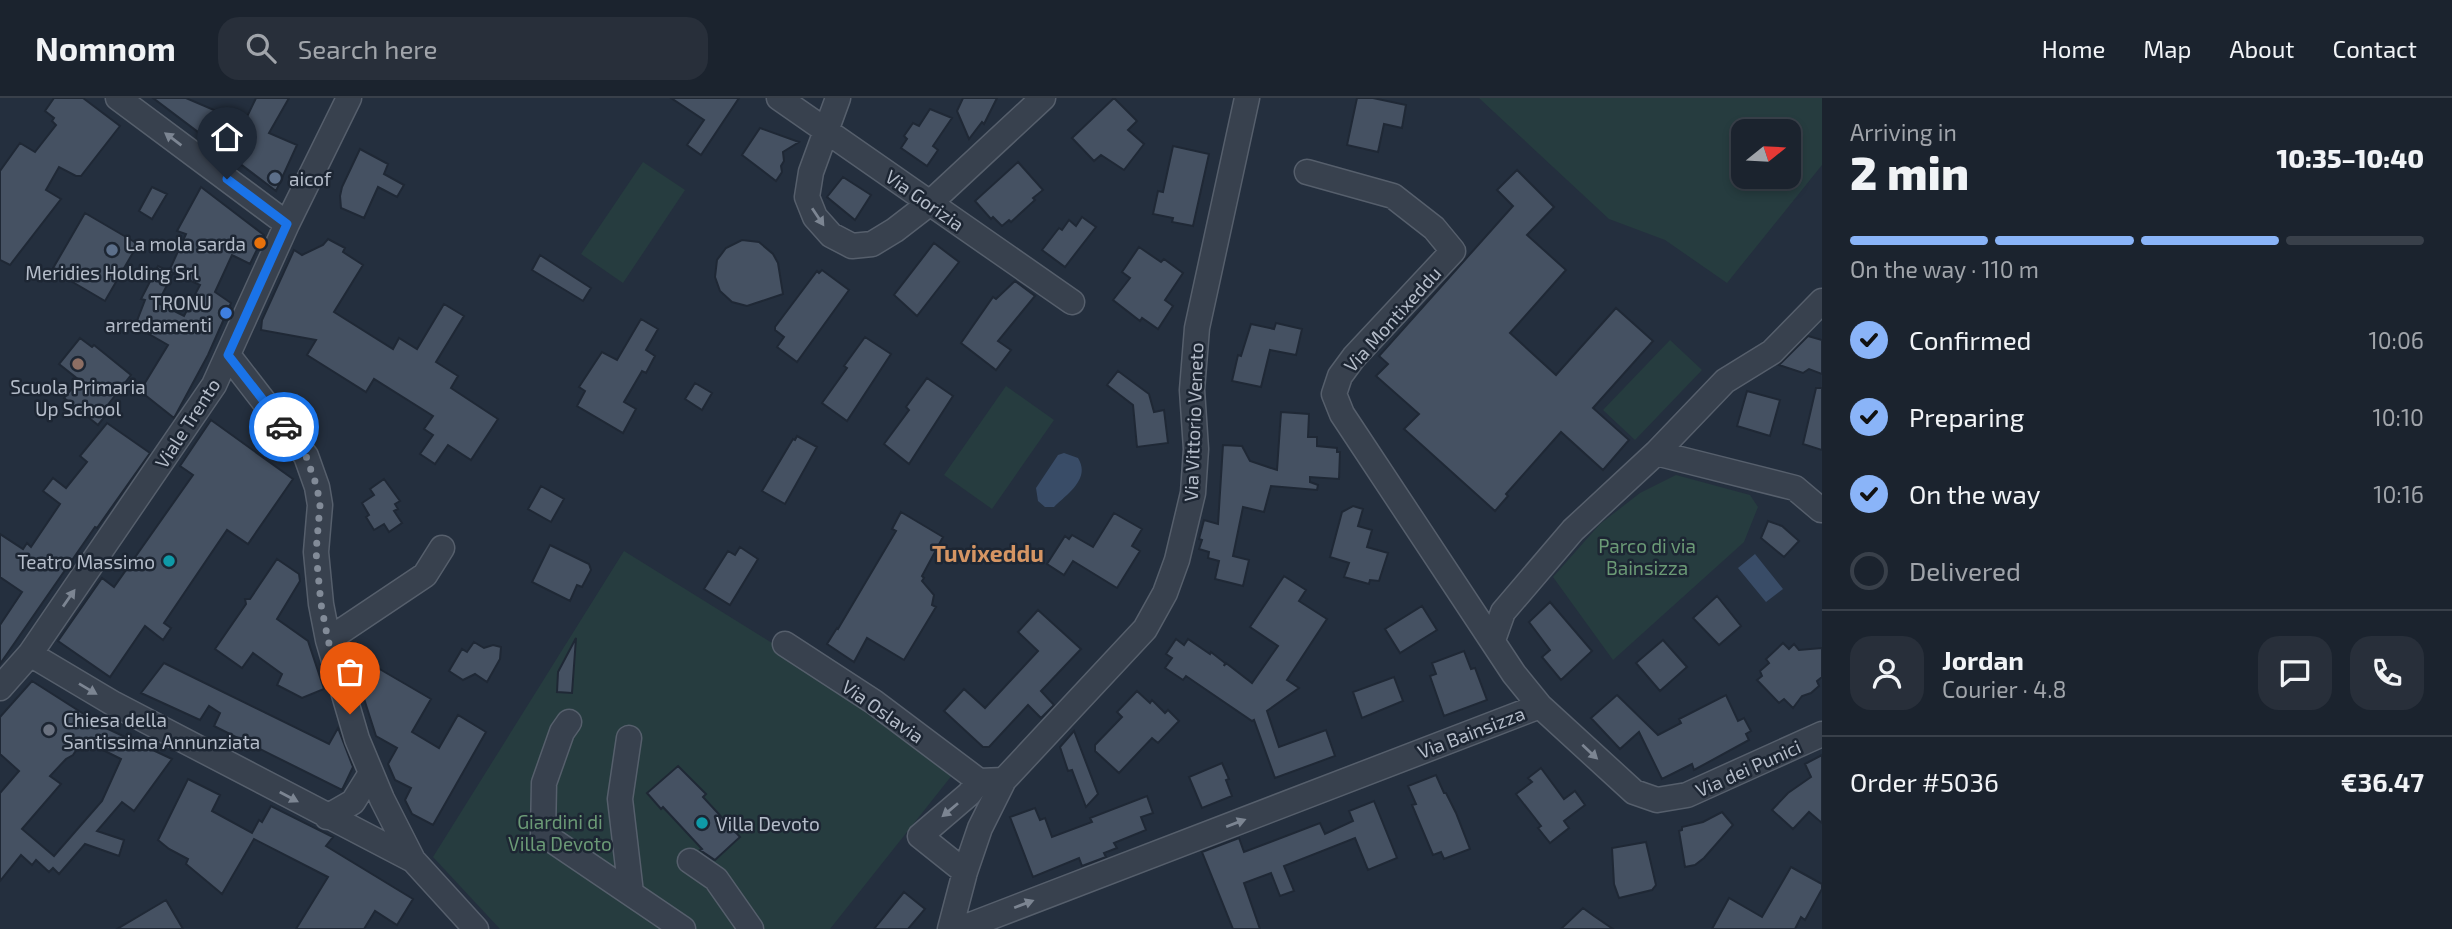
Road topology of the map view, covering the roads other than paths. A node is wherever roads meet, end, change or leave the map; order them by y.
1 (118, 98) edge
2 (349, 98) edge
3 (779, 98) edge
4 (838, 98) edge
5 (1044, 98) edge
6 (1247, 98) edge
7 (824, 130) junction
8 (1307, 172) dead end
9 (930, 203) junction
10 (287, 224) junction
11 (1822, 301) edge
12 (1073, 302) dead end
13 (228, 355) junction
14 (1656, 453) junction
15 (1821, 510) edge
16 (442, 548) dead end
17 (328, 640) junction
18 (1493, 640) junction
19 (785, 644) dead end
20 (30, 654) junction
21 (0, 688) edge
22 (1540, 706) junction
23 (569, 722) dead end
24 (1822, 734) edge
25 (629, 738) dead end
26 (371, 773) junction
27 (1004, 780) junction
28 (979, 781) junction
29 (390, 815) junction
30 (327, 817) junction
31 (368, 837) junction
32 (413, 860) junction
33 (690, 861) dead end
34 (965, 872) junction
35 (631, 893) junction
36 (476, 929) edge
37 (683, 929) edge
38 (751, 929) edge
39 (950, 929) edge
40 (960, 929) edge

10 -> 1 street
2 - 10 street, Viale Trento
3 - 7 street, Via Gorizia
4 - 7 street
5 - 9 street
6 - 27 street, Via Vittorio Veneto
7 - 9 street, Via Gorizia
7 -> 9 street
8 - 18 street, Via Montixeddu
9 - 12 street, Via Gorizia
10 - 13 street, Viale Trento
11 - 14 street
13 - 17 street
20 -> 13 street, Viale Trento
14 - 15 street
14 - 18 street
16 - 17 street
17 - 26 street
18 - 22 street, Via Bainsizza
19 - 28 street, Via Oslavia
20 - 21 street, Viale Trento
20 -> 30 street
22 -> 24 street, Via dei Punici
40 -> 22 street, Via Bainsizza
23 - 35 street
25 - 35 street
26 - 29 street
26 - 30 street
27 - 28 street
27 - 34 street, Via Vittorio Veneto
28 -> 34 street
29 - 31 street
29 - 32 street
30 - 31 street
31 - 32 street
32 - 36 street
33 - 38 street
34 - 39 street, Via Vittorio Veneto
35 - 37 street

